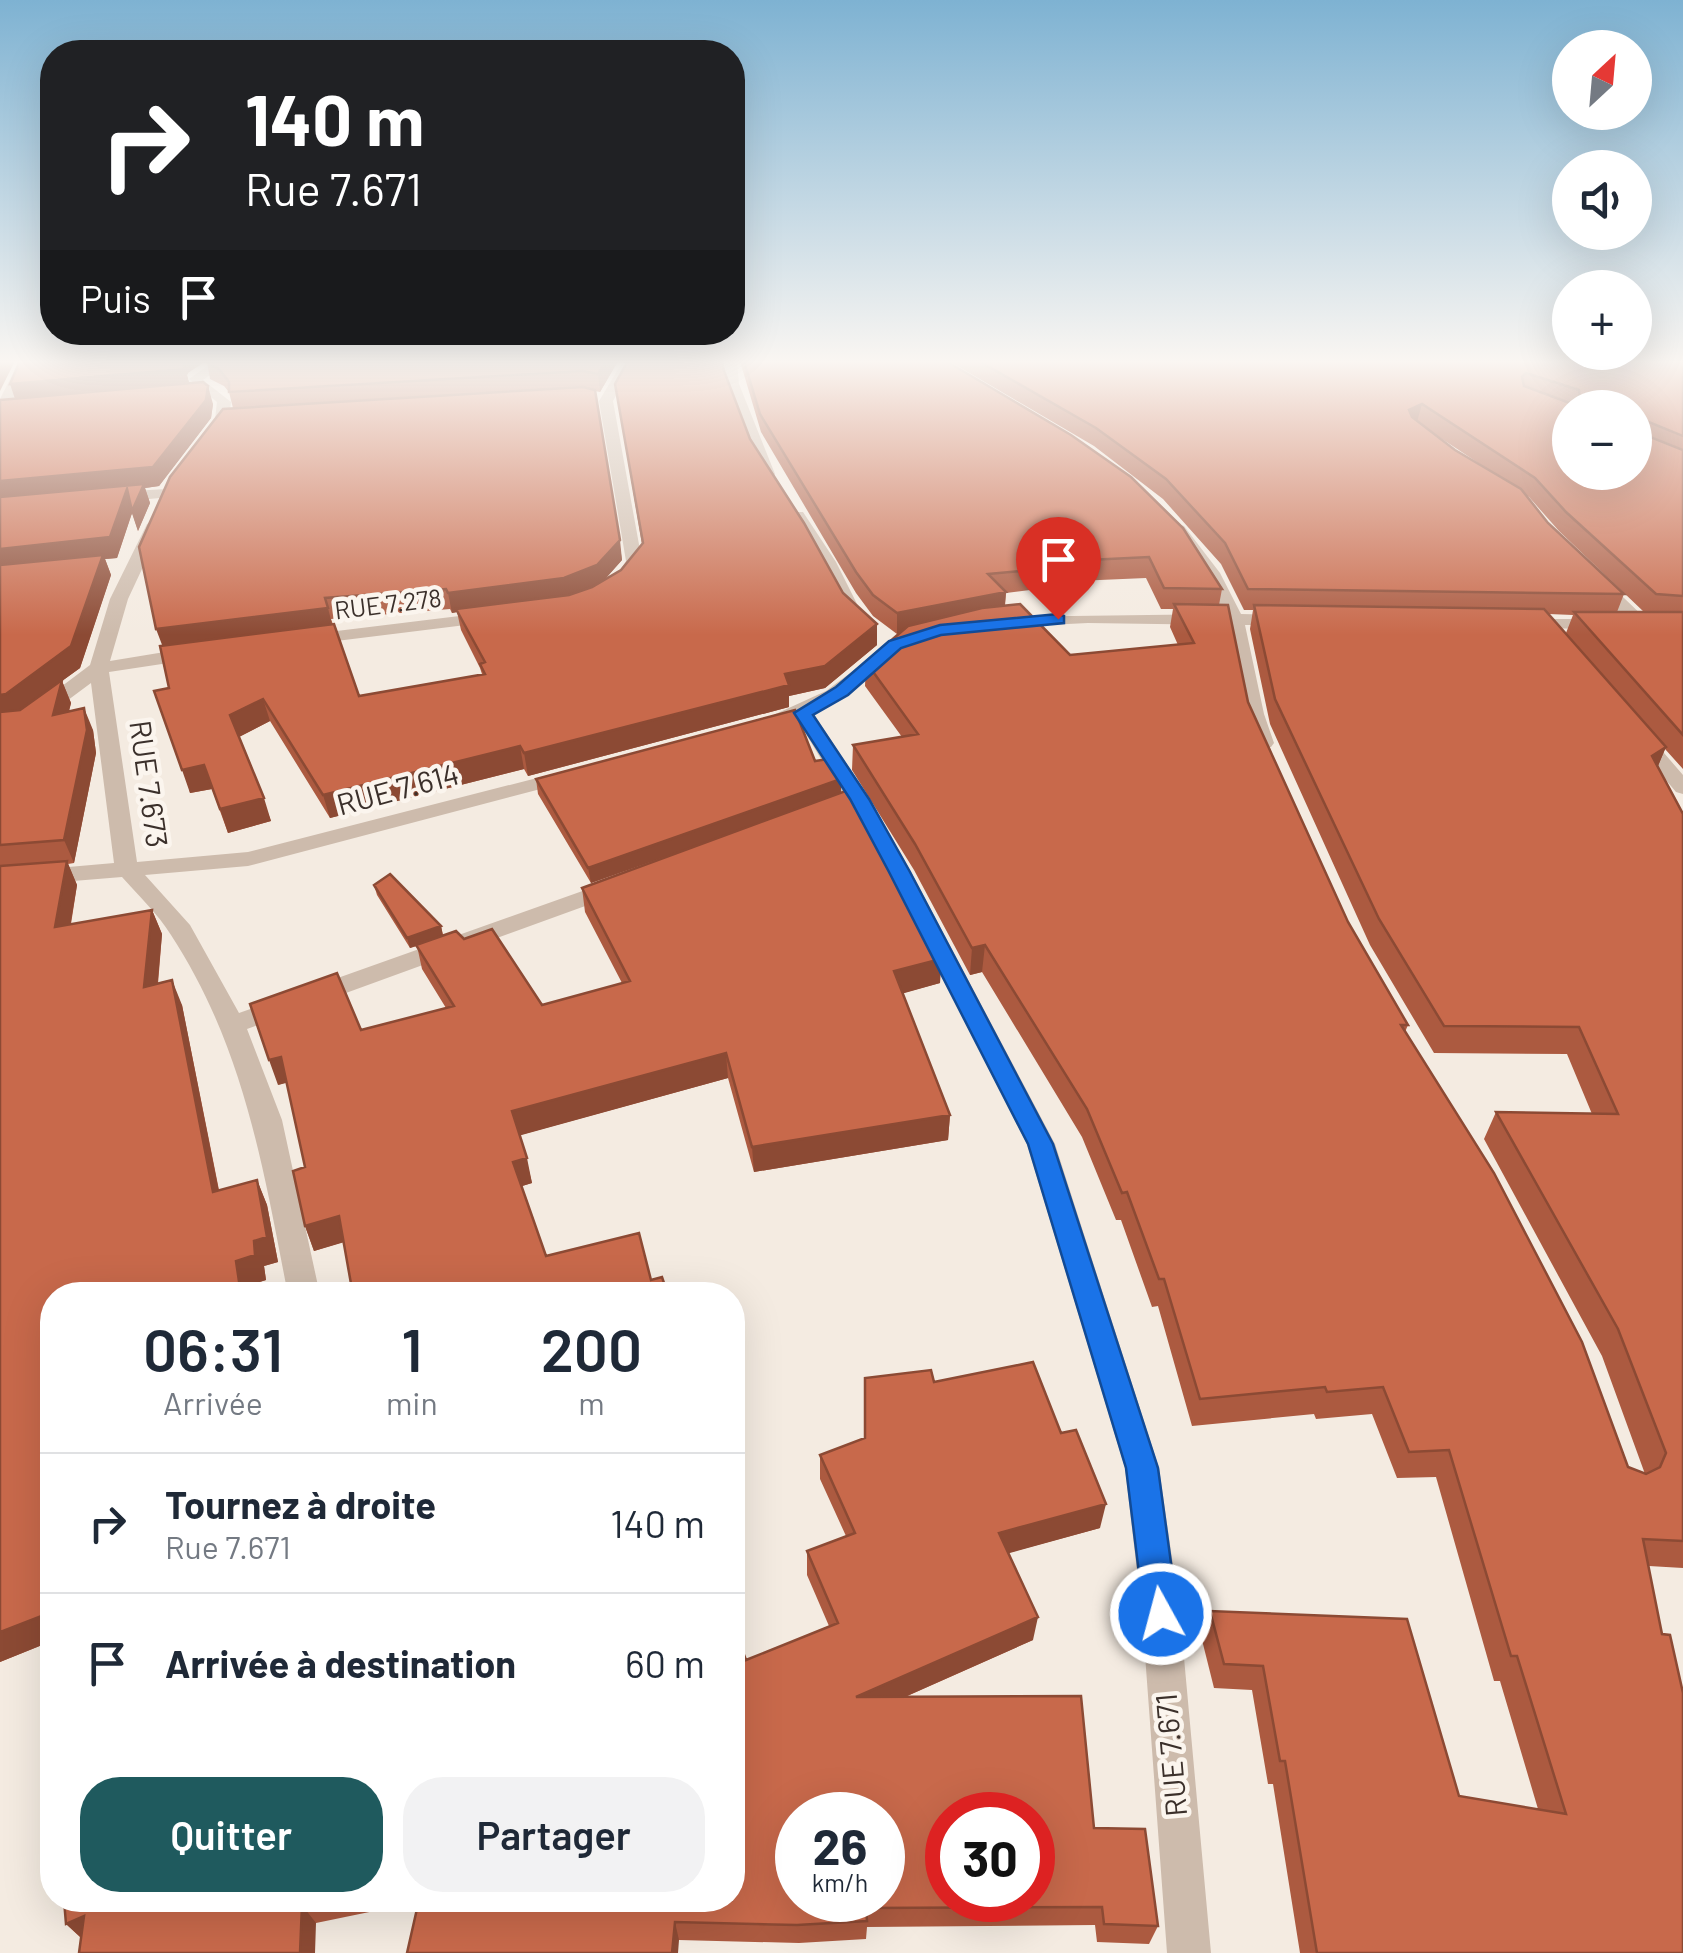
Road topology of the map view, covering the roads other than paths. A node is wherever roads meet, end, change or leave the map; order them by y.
1 (199, 452) edge
2 (615, 452) edge
3 (760, 452) edge
4 (196, 455) edge
5 (107, 498) edge
6 (1162, 513) edge
7 (1576, 562) edge
8 (136, 564) junction
9 (116, 566) edge
10 (609, 595) edge
11 (513, 614) edge
12 (1235, 619) junction
13 (1312, 620) edge
14 (985, 624) edge
15 (1505, 624) edge
16 (281, 642) edge
17 (224, 650) edge
18 (100, 668) junction
19 (803, 713) junction
20 (1620, 714) edge
21 (0, 727) edge
22 (739, 730) edge
23 (1271, 759) edge
24 (588, 770) edge
25 (1683, 788) edge
26 (126, 867) junction
27 (638, 879) edge
28 (0, 880) edge
29 (232, 1025) junction
30 (301, 1282) edge
31 (1189, 1953) edge

1 - 4 street
2 - 10 street
3 - 19 street
5 - 8 street, RUE 7.673
6 - 12 street
7 - 15 street
8 - 9 street
8 - 18 street, RUE 7.673
11 - 16 street, RUE 7.278
12 - 13 street
12 - 14 street
12 - 23 street
17 - 18 street
18 - 21 street
18 - 26 street, RUE 7.673
19 - 22 street
19 - 31 street, RUE 7.671
20 - 25 street
24 - 26 street, RUE 7.614
26 - 28 street, RUE 7.614
26 - 29 street, RUE 7.673
27 - 29 street
29 - 30 street, RUE 7.673

